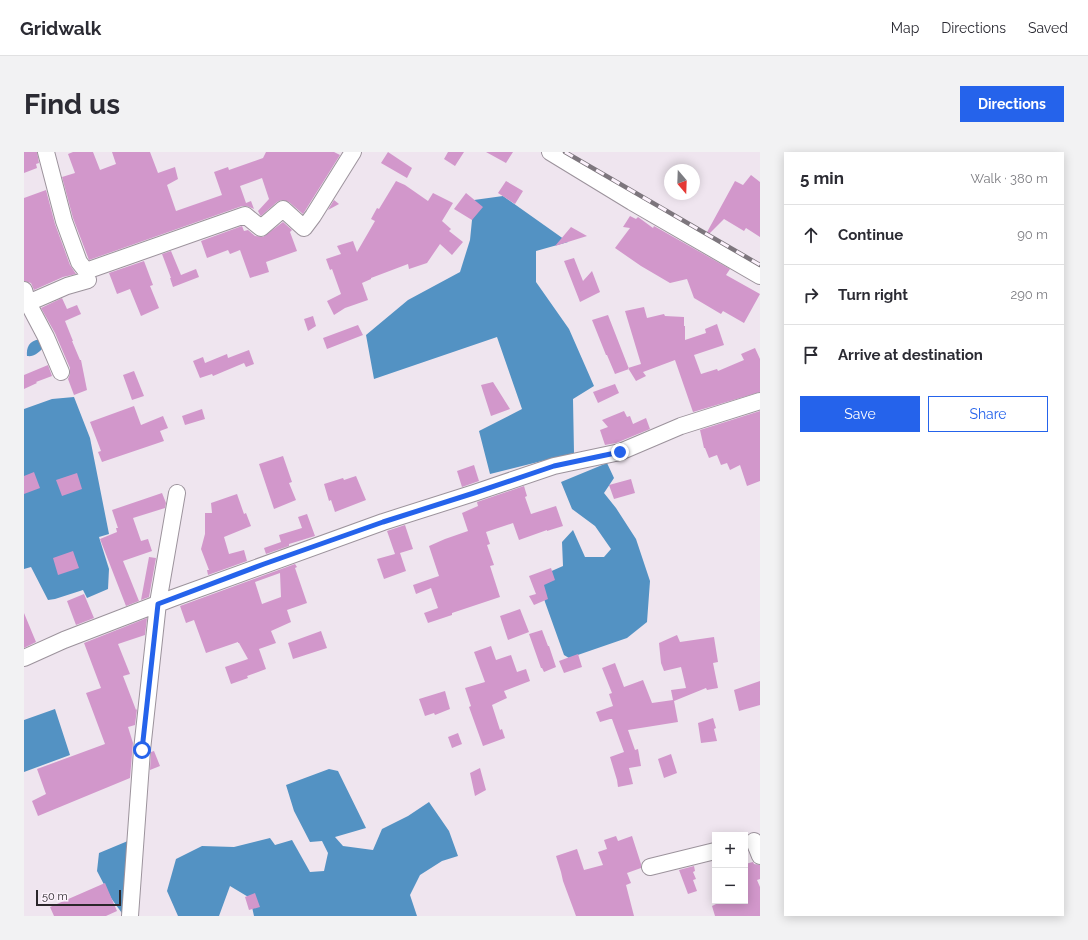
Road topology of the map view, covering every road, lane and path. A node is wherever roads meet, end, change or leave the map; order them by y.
1 (46, 152) edge
2 (353, 152) edge
3 (550, 152) edge
4 (760, 276) edge
5 (88, 280) dead end
6 (25, 299) edge
7 (61, 372) dead end
8 (760, 401) edge
9 (177, 493) dead end
10 (158, 604) junction
11 (24, 658) edge
12 (753, 841) edge
13 (712, 851) edge
14 (760, 856) edge
15 (650, 867) dead end
16 (130, 916) edge

1 - 2 street
3 - 4 street
5 - 6 street
6 - 7 street
8 - 10 street
9 - 10 street
10 - 11 street
10 - 16 street
12 - 14 street
13 - 15 street

